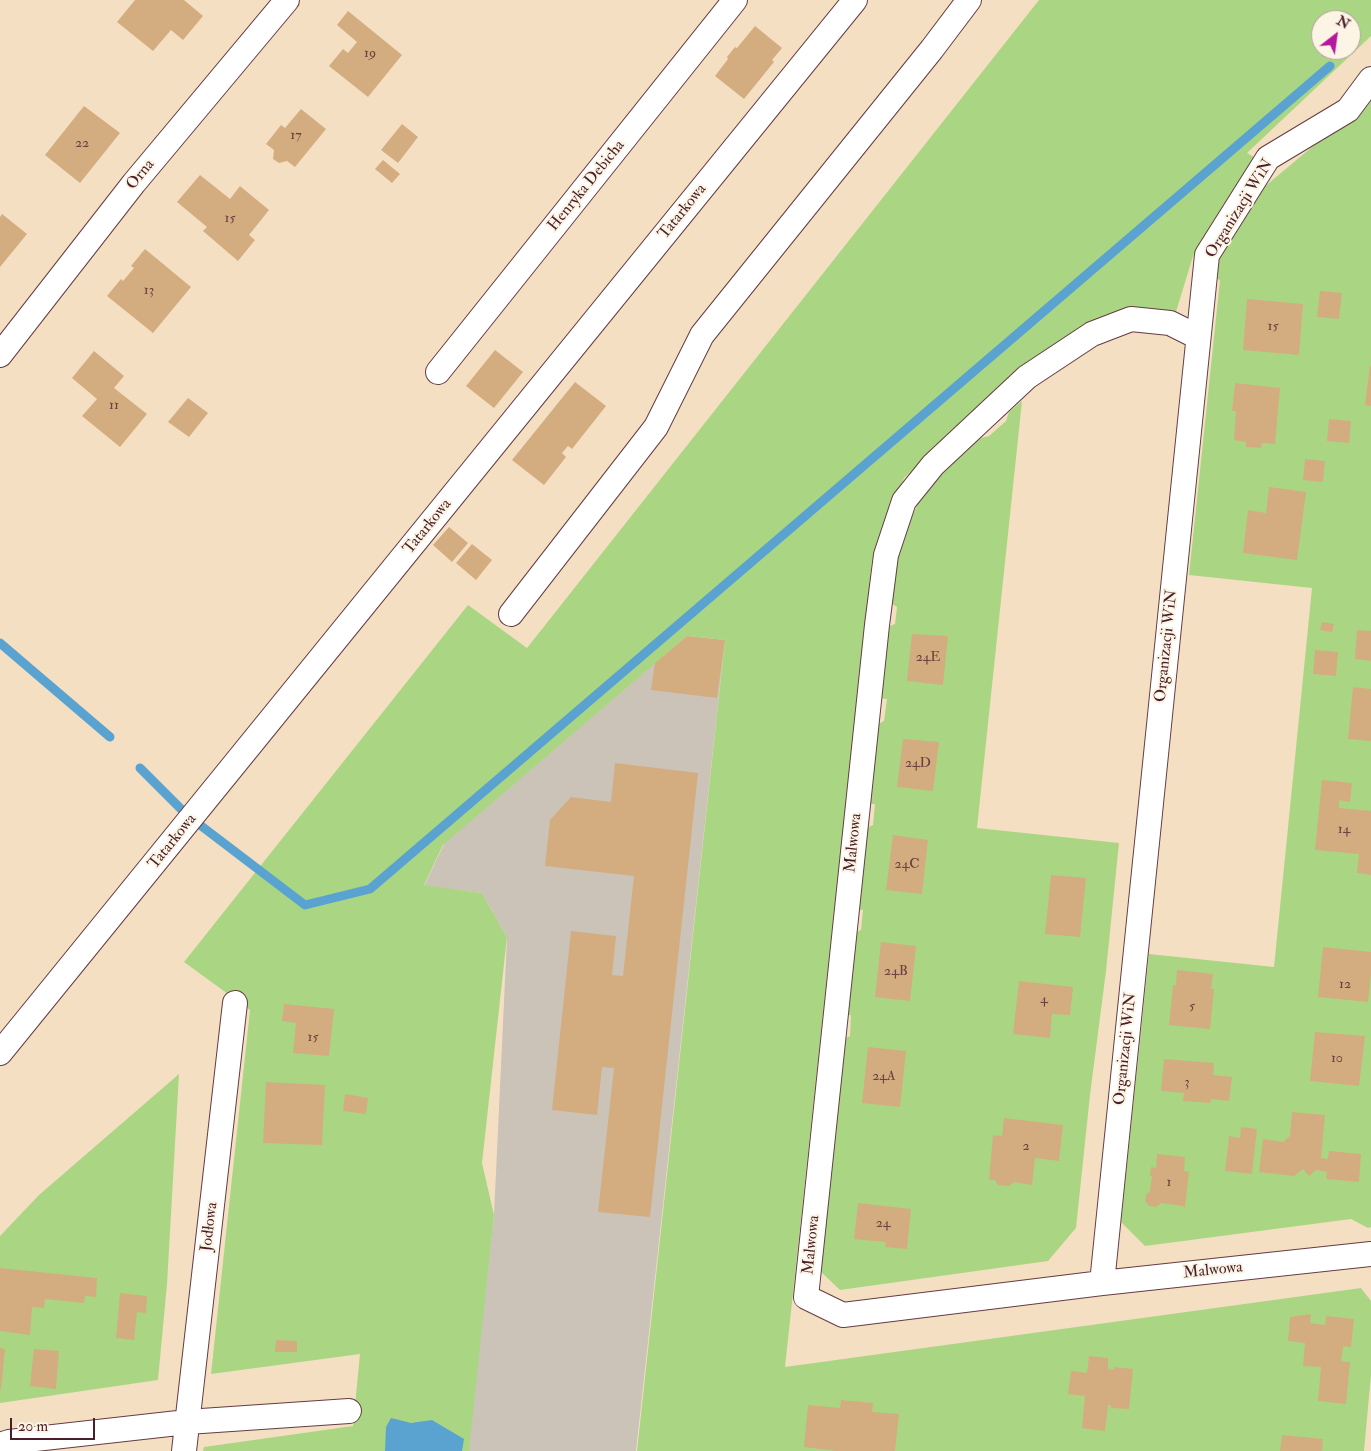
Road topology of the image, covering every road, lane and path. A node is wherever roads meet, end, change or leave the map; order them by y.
1 (287, 0) edge
2 (736, 0) edge
3 (855, 0) edge
4 (970, 0) edge
5 (1371, 79) edge
6 (1198, 337) junction
7 (0, 355) edge
8 (438, 372) dead end
9 (511, 614) dead end
10 (236, 1003) dead end
11 (0, 1054) edge
12 (1371, 1254) edge
13 (1102, 1283) junction
14 (349, 1411) dead end
15 (187, 1422) junction
16 (0, 1445) edge
17 (184, 1451) edge

1 - 7 street, Orna
2 - 8 street, Henryka Debicha
3 - 11 street, Tatarkowa
4 - 9 street
5 - 6 street, Organizacji WiN
6 - 13 street, Organizacji WiN
6 - 13 street, Malwowa
10 - 15 street, Jodłowa
12 - 13 street, Malwowa
14 - 15 street
15 - 16 street
15 - 17 street, Jodłowa

